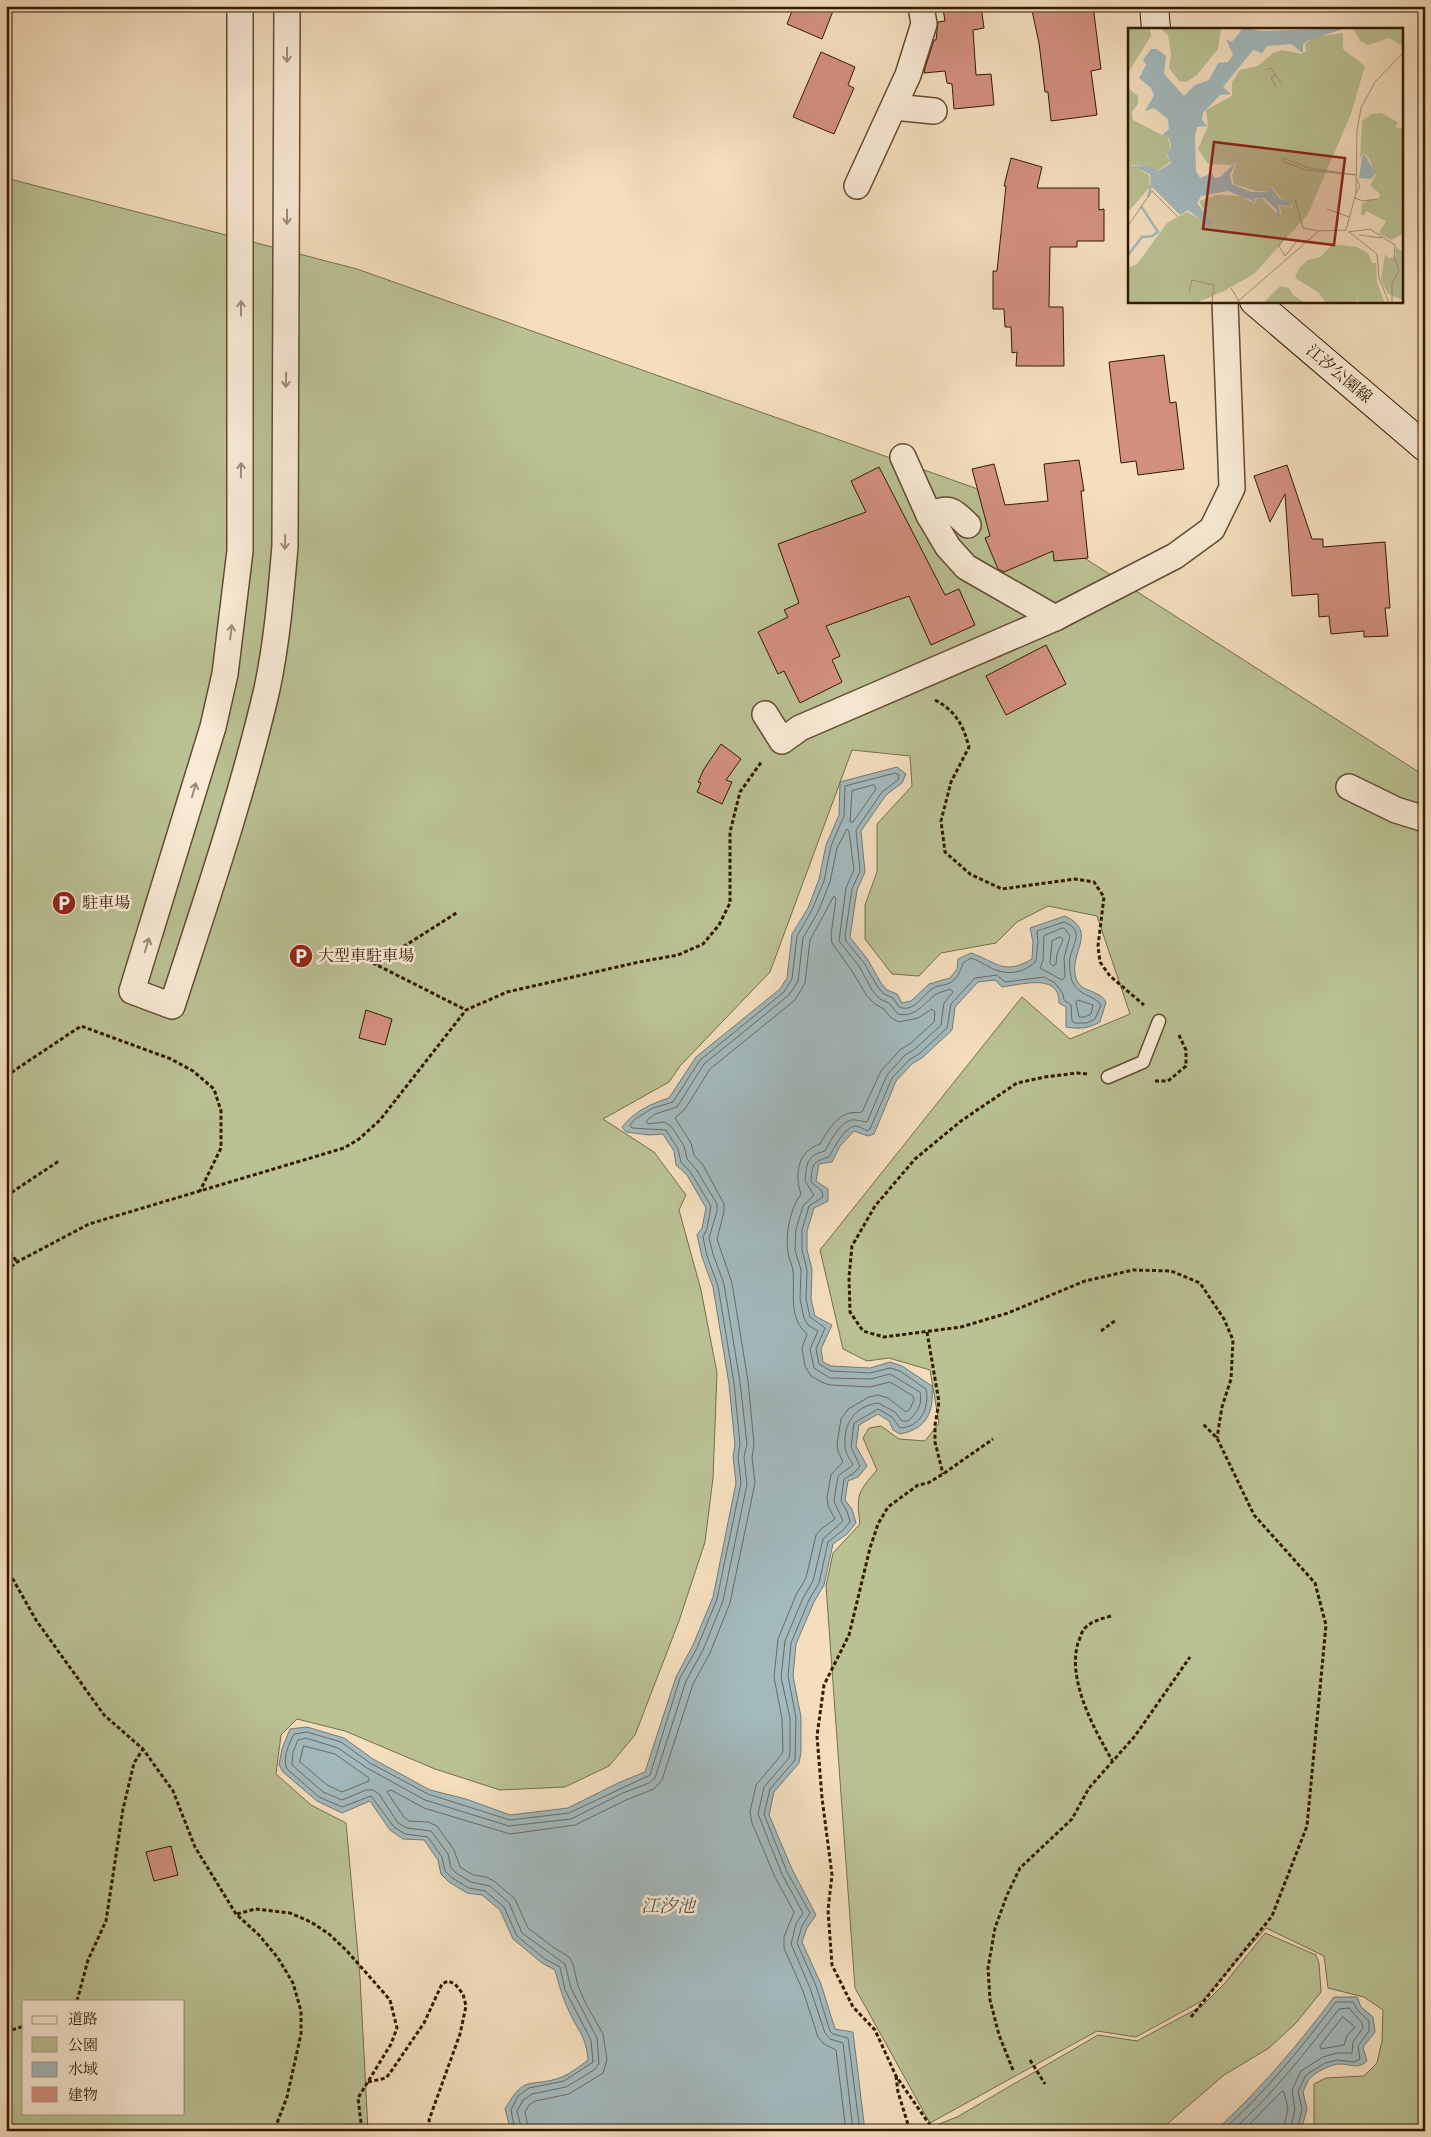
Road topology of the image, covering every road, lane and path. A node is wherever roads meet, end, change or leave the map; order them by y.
1 (240, 6) edge
2 (287, 6) edge
3 (921, 6) edge
4 (1154, 6) edge
5 (1156, 28) edge
6 (894, 107) junction
7 (934, 111) dead end
8 (856, 186) dead end
9 (1225, 302) edge
10 (1255, 302) edge
11 (1425, 447) edge
12 (903, 456) dead end
13 (929, 515) junction
14 (968, 525) dead end
15 (1055, 618) junction
16 (904, 684) junction
17 (765, 714) dead end
18 (782, 741) junction
19 (1349, 788) dead end
20 (1425, 819) edge
21 (458, 912) dead end
22 (355, 954) dead end
23 (375, 964) junction
24 (466, 1010) junction
25 (1159, 1021) junction
26 (6, 1076) edge
27 (1108, 1078) joint
28 (1151, 1081) dead end
29 (59, 1161) dead end
30 (200, 1192) junction
31 (6, 1196) edge
32 (6, 1247) edge
33 (17, 1262) junction
34 (6, 1271) edge
35 (1116, 1320) dead end
36 (1101, 1331) dead end
37 (927, 1332) junction
38 (1203, 1424) dead end
39 (1217, 1438) junction
40 (992, 1439) dead end
41 (943, 1474) junction
42 (6, 1567) edge
43 (1111, 1616) dead end
44 (1190, 1657) dead end
45 (143, 1749) junction
46 (1112, 1760) junction
47 (236, 1914) junction
48 (76, 2000) edge
49 (1191, 2017) dead end
50 (22, 2027) edge
51 (6, 2032) edge
52 (1030, 2060) dead end
53 (1013, 2070) dead end
54 (896, 2076) junction
55 (368, 2082) junction
56 (1045, 2084) dead end
57 (274, 2131) edge
58 (362, 2131) edge
59 (432, 2131) edge
60 (910, 2131) edge
61 (934, 2131) edge

2 -> 1 street
3 - 6 street
4 - 5 main road
6 - 7 street
6 - 8 street
9 - 15 street
10 - 11 main road, 江汐公園線
12 - 13 street
13 - 14 street
13 - 15 street
15 - 16 street
16 - 18 street
16 - 25 path
17 - 18 street
18 - 24 path
19 - 20 street
21 - 23 path
22 - 23 path
23 - 24 path
24 - 30 path
25 - 27 lane
25 - 28 path
26 - 30 path
27 - 37 path
29 - 31 path
30 - 33 path
32 - 33 path
33 - 34 path
35 - 36 path
37 - 39 path
37 - 41 path
38 - 39 path
39 - 49 path
40 - 41 path
41 - 54 path
42 - 45 path
43 - 46 path
44 - 46 path
45 - 47 path
45 - 48 path
46 - 53 path
47 - 55 path
47 - 57 path
50 - 51 path
52 - 56 path
54 - 60 path
54 - 61 path
55 - 58 path
55 - 59 path

